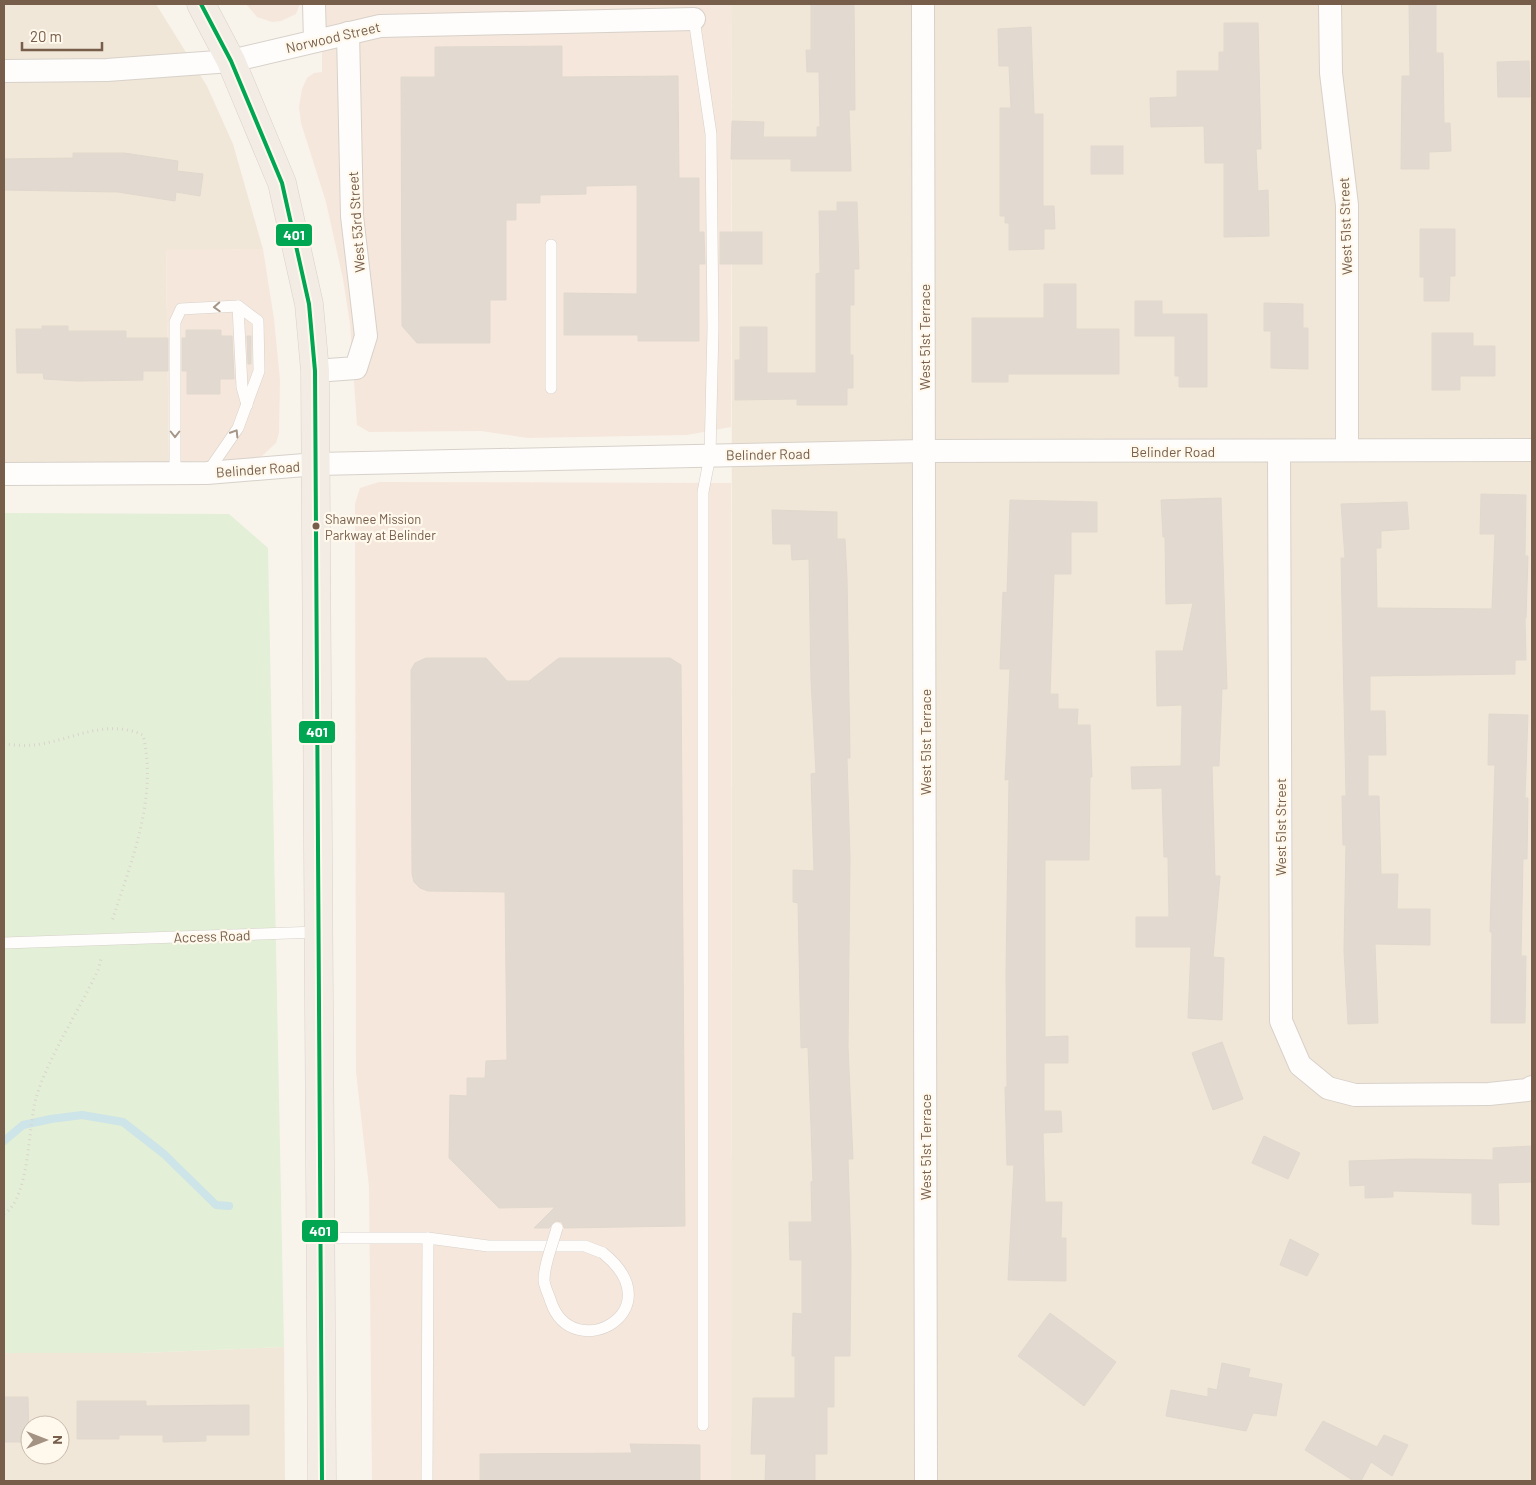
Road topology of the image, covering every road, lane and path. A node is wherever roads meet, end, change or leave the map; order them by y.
1 (201, 4) edge
2 (314, 4) edge
3 (923, 4) edge
4 (1330, 4) edge
5 (694, 19) joint
6 (348, 33) junction
7 (315, 41) junction
8 (231, 61) junction
9 (4, 70) edge
10 (551, 244) dead end
11 (238, 306) junction
12 (315, 371) junction
13 (551, 388) dead end
14 (247, 405) junction
15 (1347, 449) junction
16 (1532, 450) edge
17 (924, 451) junction
18 (1279, 451) junction
19 (710, 456) junction
20 (317, 464) junction
21 (175, 473) junction
22 (207, 473) junction
23 (4, 474) edge
24 (4, 744) edge
25 (318, 932) junction
26 (106, 939) junction
27 (4, 943) edge
28 (1532, 1087) edge
29 (4, 1214) edge
30 (557, 1228) dead end
31 (320, 1238) junction
32 (428, 1238) junction
33 (703, 1425) dead end
34 (322, 1481) edge
35 (427, 1481) edge
36 (926, 1481) edge

1 - 8 highway
2 - 7 street
3 - 17 street, West 51st Terrace
4 - 15 street, West 51st Street
5 - 6 street, Norwood Street
5 - 19 lane
6 - 7 street, Norwood Street
6 - 12 street, West 53rd Street
7 - 8 street, Norwood Street
8 - 9 street, Norwood Street
8 - 12 highway
10 - 13 lane
11 - 14 lane
11 - 14 lane
11 -> 21 lane
12 - 20 highway
22 -> 14 lane
15 - 16 street, Belinder Road
15 - 18 street, Belinder Road
17 - 18 street, Belinder Road
17 - 19 street, Belinder Road
17 - 36 street, West 51st Terrace
18 - 28 street, West 51st Street
19 - 20 street, Belinder Road
19 - 33 lane
20 - 22 street, Belinder Road
20 - 25 highway
21 - 22 street, Belinder Road
21 - 23 street, Belinder Road
24 - 26 path
25 - 26 lane, Access Road
25 - 31 highway
26 - 27 lane, Access Road
26 - 29 path
30 - 32 lane, bridge
31 - 32 lane
31 - 34 highway
32 - 35 lane

